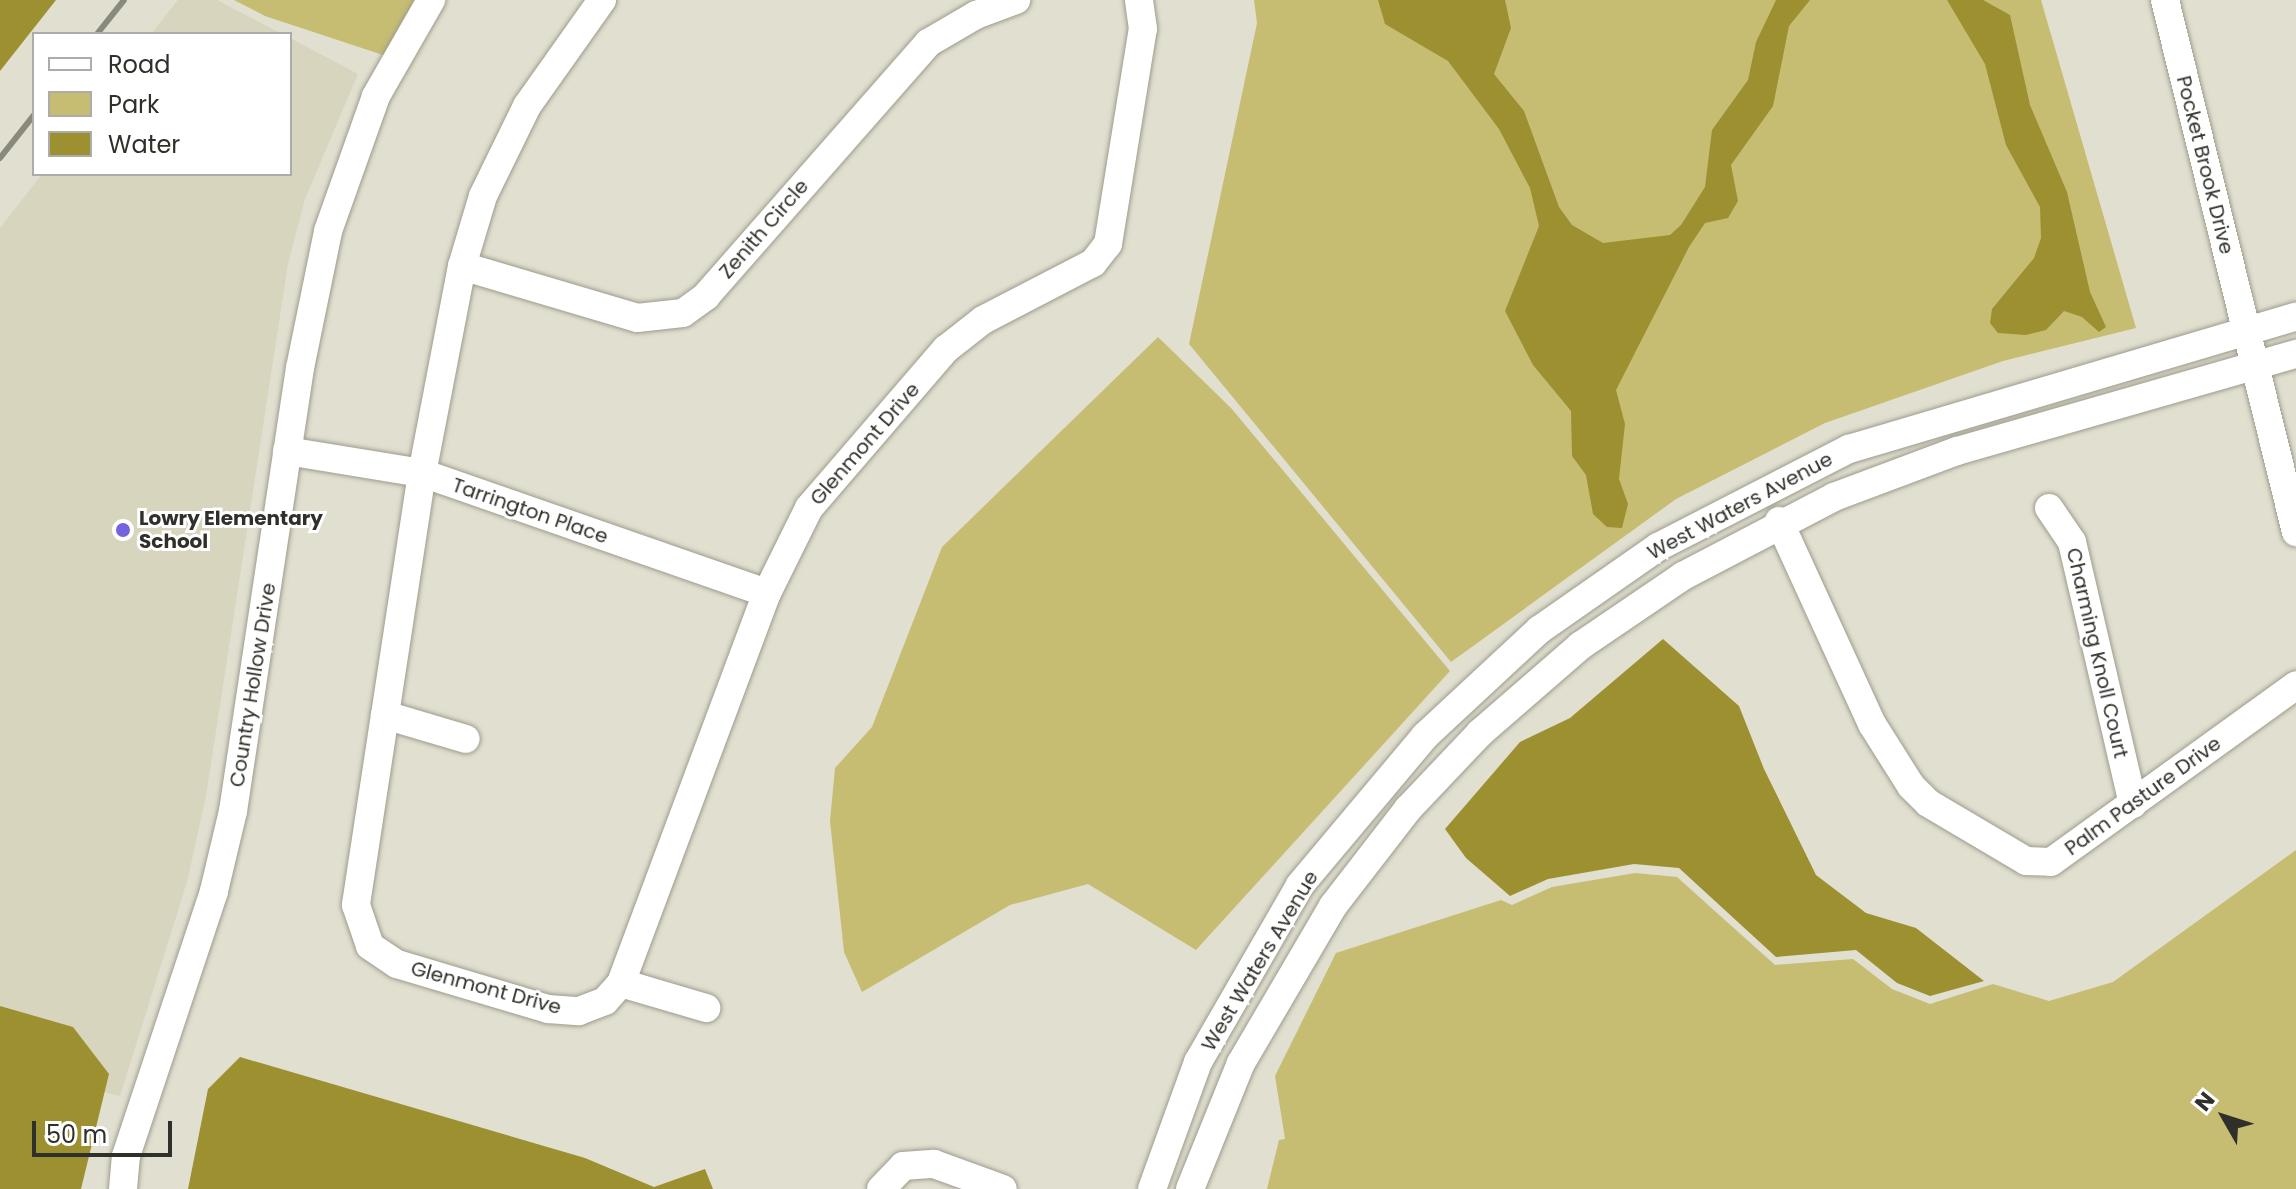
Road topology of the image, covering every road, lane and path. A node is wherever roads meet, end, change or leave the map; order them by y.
1 (431, 0) edge
2 (602, 0) edge
3 (1016, 0) edge
4 (1139, 0) edge
5 (2165, 0) edge
6 (462, 266) junction
7 (2296, 317) edge
8 (2248, 331) junction
9 (2296, 354) edge
10 (2256, 366) junction
11 (287, 451) junction
12 (422, 473) junction
13 (2049, 508) dead end
14 (1779, 521) junction
15 (2296, 532) edge
16 (767, 593) junction
17 (2296, 685) edge
18 (385, 715) junction
19 (466, 739) dead end
20 (2133, 804) junction
21 (621, 983) junction
22 (706, 1008) dead end
23 (123, 1189) edge
24 (881, 1189) edge
25 (1003, 1189) edge
26 (1152, 1189) edge
27 (1190, 1189) edge

1 - 11 street, Country Hollow Drive
2 - 6 street, Glenmont Drive
3 - 6 street, Zenith Circle
4 - 16 street, Glenmont Drive
5 - 8 street, Pocket Brook Drive
6 - 12 street, Glenmont Drive
7 - 8 street, West Waters Avenue
8 - 10 street, Pocket Brook Drive
8 - 26 street, West Waters Avenue
9 - 10 street, West Waters Avenue
10 - 14 street, West Waters Avenue
10 - 15 street, Pocket Brook Drive
11 - 12 street, Tarrington Place
11 - 23 street, Country Hollow Drive
12 - 16 street, Tarrington Place
12 - 18 street, Glenmont Drive
13 - 20 street, Charming Knoll Court
14 - 20 street, Palm Pasture Drive
14 - 27 street, West Waters Avenue
16 - 21 street, Glenmont Drive
17 - 20 street, Palm Pasture Drive
18 - 19 street
18 - 21 street, Glenmont Drive
21 - 22 street
24 - 25 street

